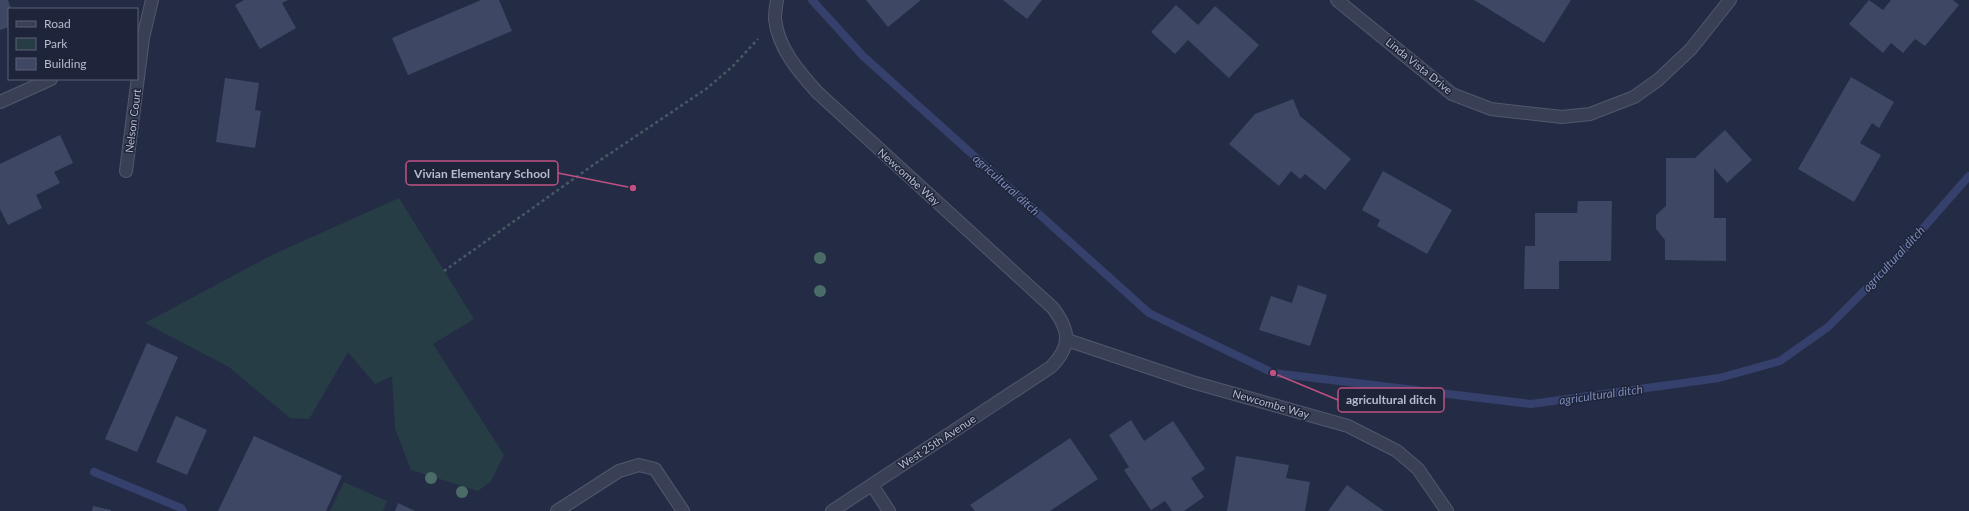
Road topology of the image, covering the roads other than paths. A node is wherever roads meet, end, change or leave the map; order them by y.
1 (152, 0) edge
2 (777, 0) edge
3 (1337, 0) edge
4 (1730, 0) edge
5 (140, 40) edge
6 (138, 59) edge
7 (49, 80) edge
8 (136, 80) edge
9 (0, 102) edge
10 (126, 171) dead end
11 (1067, 340) junction
12 (872, 485) junction
13 (558, 511) edge
14 (683, 511) edge
15 (832, 511) edge
16 (889, 511) edge
17 (1447, 511) edge

1 - 5 street, Nelson Court
2 - 11 street, Newcombe Way
3 - 4 street, Linda Vista Drive
5 - 6 street, Nelson Court
7 - 9 street
8 - 10 street, Nelson Court
11 - 12 street, West 25th Avenue
11 - 17 street, Newcombe Way
12 - 15 street, West 25th Avenue
12 - 16 street
13 - 14 street

